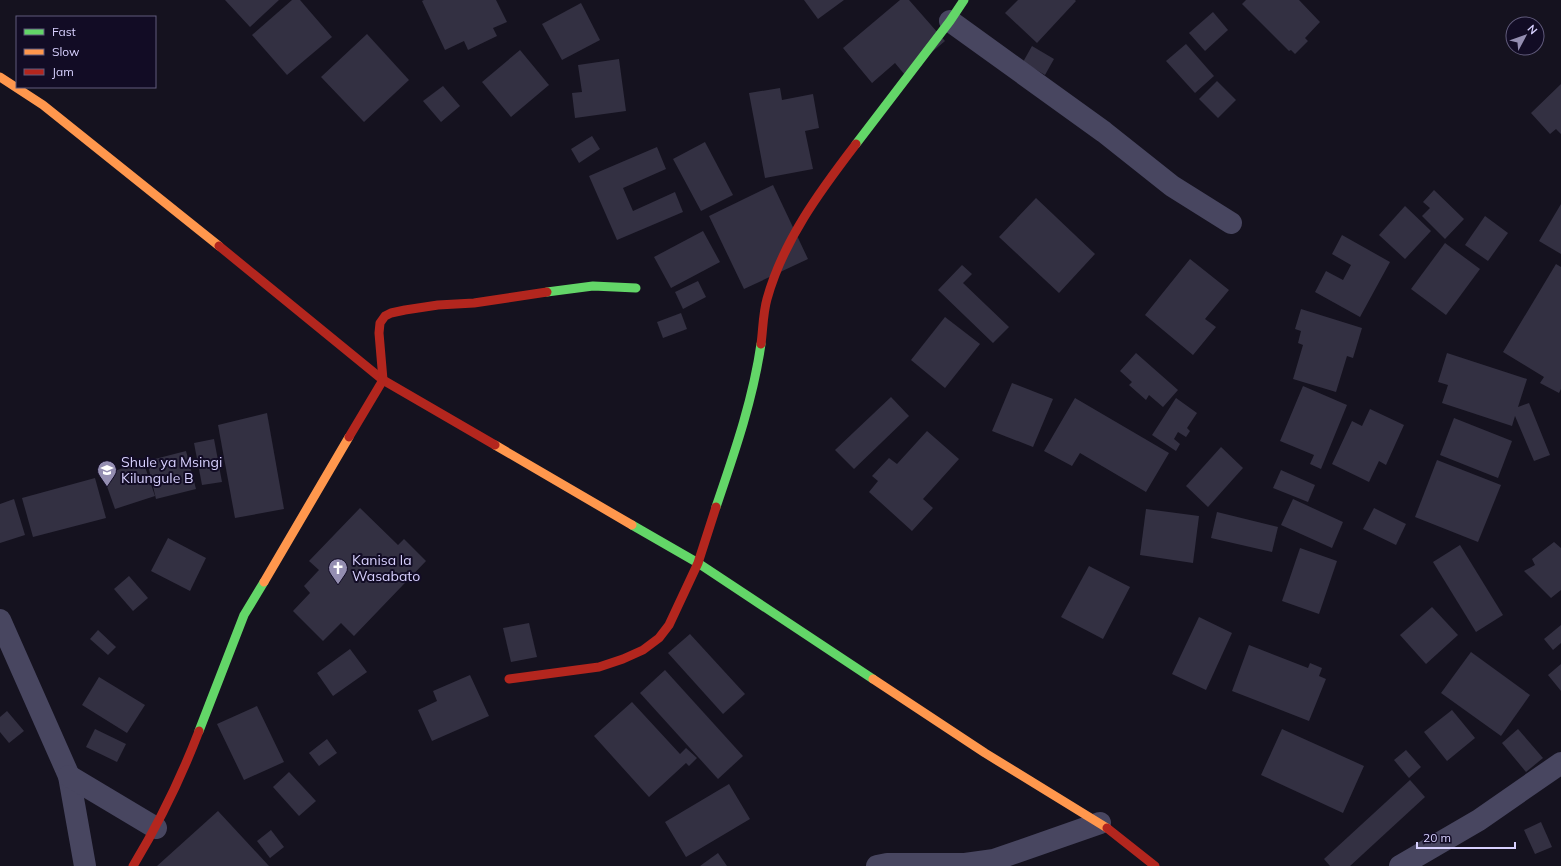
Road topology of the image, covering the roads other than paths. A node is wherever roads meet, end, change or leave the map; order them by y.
1 (964, 0) edge
2 (950, 21) junction
3 (0, 77) edge
4 (16, 87) edge
5 (17, 88) edge
6 (1231, 223) dead end
7 (636, 288) dead end
8 (383, 380) junction
9 (698, 563) junction
10 (0, 620) edge
11 (509, 680) dead end
12 (1561, 763) edge
13 (69, 776) junction
14 (1100, 823) junction
15 (156, 828) junction
16 (85, 866) edge
17 (132, 866) edge
18 (877, 866) edge
19 (1155, 866) edge
20 (1400, 866) edge

1 - 2 street
2 - 6 street
2 - 9 street
3 - 4 street
5 - 8 street
7 - 8 street
8 - 9 street
8 - 15 street
9 - 11 street
9 - 14 street
10 - 13 street
12 - 20 street
13 - 15 street
13 - 16 street
14 - 18 street
14 - 19 street
15 - 17 street

